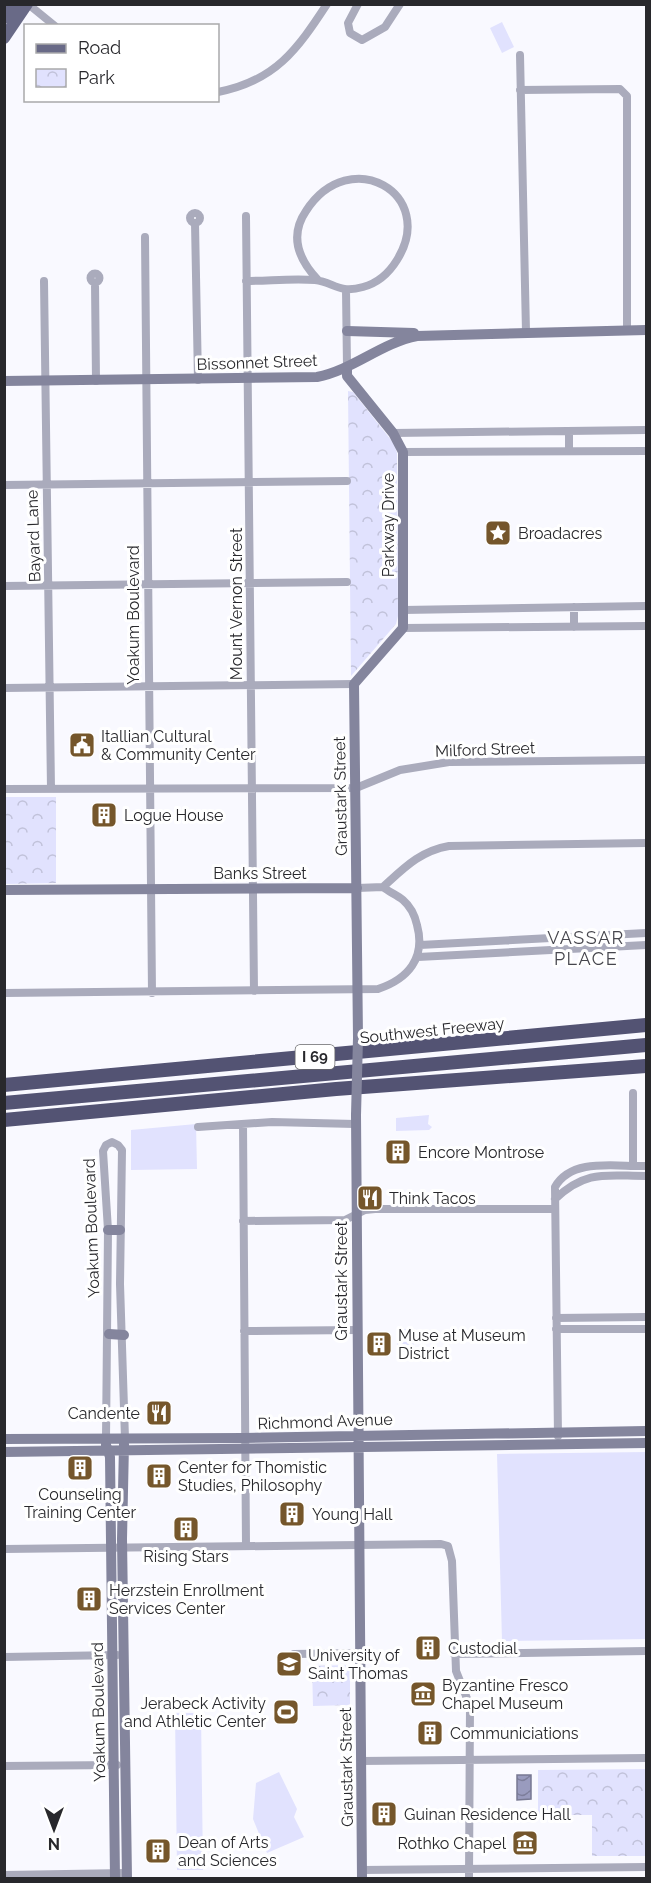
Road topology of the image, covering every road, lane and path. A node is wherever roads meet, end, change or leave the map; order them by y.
1 (14, 4) edge
2 (27, 4) edge
3 (327, 4) edge
4 (400, 4) edge
5 (356, 5) edge
6 (4, 18) edge
7 (52, 24) edge
8 (4, 38) edge
9 (520, 55) dead end
10 (520, 90) junction
11 (219, 92) edge
12 (246, 216) dead end
13 (195, 223) dead end
14 (145, 237) dead end
15 (318, 280) junction
16 (44, 281) dead end
17 (246, 281) junction
18 (95, 283) dead end
19 (346, 290) junction
20 (627, 330) junction
21 (646, 330) edge
22 (346, 331) junction
23 (526, 332) junction
24 (429, 334) junction
25 (347, 367) junction
26 (248, 378) junction
27 (198, 380) junction
28 (4, 381) edge
29 (44, 381) junction
30 (96, 381) junction
31 (147, 381) junction
32 (646, 430) edge
33 (569, 431) junction
34 (393, 433) junction
35 (569, 451) junction
36 (646, 451) edge
37 (403, 452) junction
38 (347, 481) dead end
39 (249, 482) junction
40 (147, 483) junction
41 (45, 484) junction
42 (4, 485) edge
43 (347, 582) dead end
44 (148, 584) junction
45 (250, 584) junction
46 (48, 585) junction
47 (4, 586) edge
48 (646, 606) edge
49 (574, 607) junction
50 (403, 610) junction
51 (646, 626) edge
52 (574, 627) junction
53 (403, 628) junction
54 (354, 684) junction
55 (148, 686) junction
56 (250, 686) junction
57 (50, 687) junction
58 (4, 688) edge
59 (646, 760) edge
60 (251, 786) junction
61 (149, 788) junction
62 (356, 788) junction
63 (4, 789) edge
64 (51, 789) junction
65 (646, 843) edge
66 (383, 887) junction
67 (357, 888) junction
68 (151, 889) junction
69 (253, 889) junction
70 (4, 890) edge
71 (646, 933) edge
72 (420, 945) junction
73 (646, 945) edge
74 (418, 957) junction
75 (359, 990) junction
76 (254, 992) junction
77 (4, 993) edge
78 (152, 993) junction
79 (646, 1025) edge
80 (646, 1044) edge
81 (646, 1066) edge
82 (4, 1085) edge
83 (633, 1093) dead end
84 (4, 1103) edge
85 (4, 1120) edge
86 (356, 1120) junction
87 (243, 1124) junction
88 (198, 1127) dead end
89 (633, 1166) junction
90 (646, 1166) edge
91 (646, 1176) edge
92 (555, 1199) junction
93 (555, 1209) junction
94 (356, 1215) junction
95 (243, 1221) junction
96 (108, 1230) junction
97 (120, 1230) junction
98 (646, 1317) edge
99 (556, 1318) junction
100 (556, 1329) junction
101 (646, 1329) edge
102 (357, 1330) junction
103 (244, 1331) junction
104 (109, 1335) junction
105 (124, 1335) junction
106 (646, 1431) edge
107 (358, 1435) junction
108 (558, 1438) junction
109 (4, 1439) edge
110 (106, 1439) junction
111 (125, 1439) junction
112 (468, 1439) junction
113 (646, 1443) edge
114 (244, 1444) junction
115 (358, 1447) junction
116 (106, 1451) junction
117 (123, 1451) junction
118 (4, 1452) edge
119 (359, 1544) junction
120 (246, 1546) junction
121 (122, 1547) junction
122 (110, 1548) junction
123 (4, 1549) edge
124 (646, 1651) edge
125 (360, 1653) junction
126 (294, 1654) dead end
127 (454, 1654) junction
128 (124, 1655) junction
129 (112, 1656) junction
130 (4, 1657) edge
131 (646, 1758) edge
132 (471, 1760) junction
133 (361, 1761) junction
134 (120, 1765) junction
135 (4, 1766) edge
136 (646, 1867) edge
137 (469, 1869) junction
138 (362, 1874) edge
139 (4, 1875) edge
140 (121, 1876) edge
141 (470, 1878) edge

1 - 6 main road
2 - 7 street
2 - 8 main road
3 - 11 street
4 - 5 street
9 - 10 street
10 - 20 street
10 - 23 street
12 - 17 street, Mount Vernon Street
13 - 27 street
14 - 31 street, Yoakum Boulevard
15 - 17 street
15 - 19 street
15 - 19 street
16 - 29 street, Bayard Lane
17 - 26 street, Mount Vernon Street
18 - 30 street
19 - 22 street
20 - 21 street, Bissonnet Street
20 - 23 street, Bissonnet Street
22 - 24 street
22 - 25 street
23 - 24 street, Bissonnet Street
24 - 25 street, Bissonnet Street
25 - 26 street, Bissonnet Street
25 - 34 street, Parkway Drive
26 - 27 street, Bissonnet Street
26 - 39 street, Mount Vernon Street
27 - 31 street, Bissonnet Street
28 - 29 street, Bissonnet Street
29 - 30 street, Bissonnet Street
29 - 41 street, Bayard Lane
30 - 31 street, Bissonnet Street
31 - 40 street, Yoakum Boulevard
32 - 33 street
33 - 34 street
33 - 35 street
34 - 37 street, Parkway Drive
35 - 36 street
35 - 37 street
37 - 50 street, Parkway Drive
38 - 39 street
39 - 40 street
39 - 45 street, Mount Vernon Street
40 - 41 street
40 - 44 street, Yoakum Boulevard
41 - 42 street
41 - 46 street, Bayard Lane
43 - 45 street
44 - 45 street
44 - 46 street
44 - 55 street, Yoakum Boulevard
45 - 56 street, Mount Vernon Street
46 - 47 street
46 - 57 street, Bayard Lane
48 - 49 street
49 - 50 street
49 - 52 street
50 - 53 street, Parkway Drive
51 - 52 street
52 - 53 street
53 - 54 street
54 - 56 street
54 - 62 street, Graustark Street
55 - 56 street
55 - 57 street
55 - 61 street, Yoakum Boulevard
56 - 60 street, Mount Vernon Street
57 - 58 street
57 - 64 street, Bayard Lane
59 - 62 street, Milford Street
60 - 61 street, Milford Street
60 - 62 street, Milford Street
60 - 69 street, Mount Vernon Street
61 - 64 street, Milford Street
61 - 68 street, Yoakum Boulevard
62 - 67 street, Graustark Street
63 - 64 street, Milford Street
65 - 66 street
66 - 67 street, Banks Street
66 - 72 street
67 - 69 street, Banks Street
67 - 75 street, Graustark Street
68 - 69 street, Banks Street
68 - 70 street, Banks Street
68 - 78 street, Yoakum Boulevard
69 - 76 street, Mount Vernon Street
71 - 72 street
72 - 74 street
73 - 74 street
74 - 75 street
75 - 76 street
75 - 86 street, Graustark Street, bridge
76 - 78 street
77 - 78 street
79 - 82 highway, Southwest Freeway / I 69
80 - 84 highway
81 - 85 highway, I 69
83 - 89 street
86 - 87 street
86 - 94 street, Graustark Street
87 - 88 street
87 - 95 street
89 - 90 street
89 - 92 street
91 - 92 street
92 - 93 street
93 - 94 street
93 - 99 street
94 - 95 street
94 - 102 street, Graustark Street
95 - 103 street
96 - 97 street
96 - 97 street, Yoakum Boulevard
96 - 104 street, Yoakum Boulevard
97 - 105 street, Yoakum Boulevard
98 - 99 street
99 - 100 street
100 - 101 street
100 - 108 street
102 - 103 street
102 - 107 street, Graustark Street
103 - 114 street
104 - 105 street
104 - 110 street, Yoakum Boulevard
105 - 111 street, Yoakum Boulevard
106 - 108 street, Richmond Avenue
107 - 112 street, Richmond Avenue
107 - 114 street, Richmond Avenue
107 - 115 street, Graustark Street
108 - 112 street, Richmond Avenue
108 - 113 street, Richmond Avenue
109 - 110 street, Richmond Avenue
110 - 111 street, Richmond Avenue
110 - 116 street, Yoakum Boulevard
111 - 114 street, Richmond Avenue
111 - 117 street, Yoakum Boulevard
112 - 115 street, Richmond Avenue
114 - 115 street, Richmond Avenue
114 - 117 street, Richmond Avenue
114 - 120 street
115 - 119 street, Graustark Street
116 - 117 street, Richmond Avenue
116 - 118 street, Richmond Avenue
116 - 122 street, Yoakum Boulevard
117 - 121 street, Yoakum Boulevard
119 - 120 street
119 - 125 street, Graustark Street
119 - 127 street
120 - 121 street
121 - 122 street
121 - 128 street, Yoakum Boulevard
122 - 123 street
122 - 129 street, Yoakum Boulevard
124 - 127 street
125 - 126 street
125 - 133 street, Graustark Street
127 - 132 street
128 - 129 street
128 - 134 street, Yoakum Boulevard
129 - 130 street
129 - 134 street, Yoakum Boulevard
131 - 132 street
132 - 133 street
132 - 137 street
133 - 138 street, Graustark Street
134 - 135 street
134 - 140 street, Yoakum Boulevard
136 - 137 street
137 - 138 street
137 - 141 street
139 - 140 street

